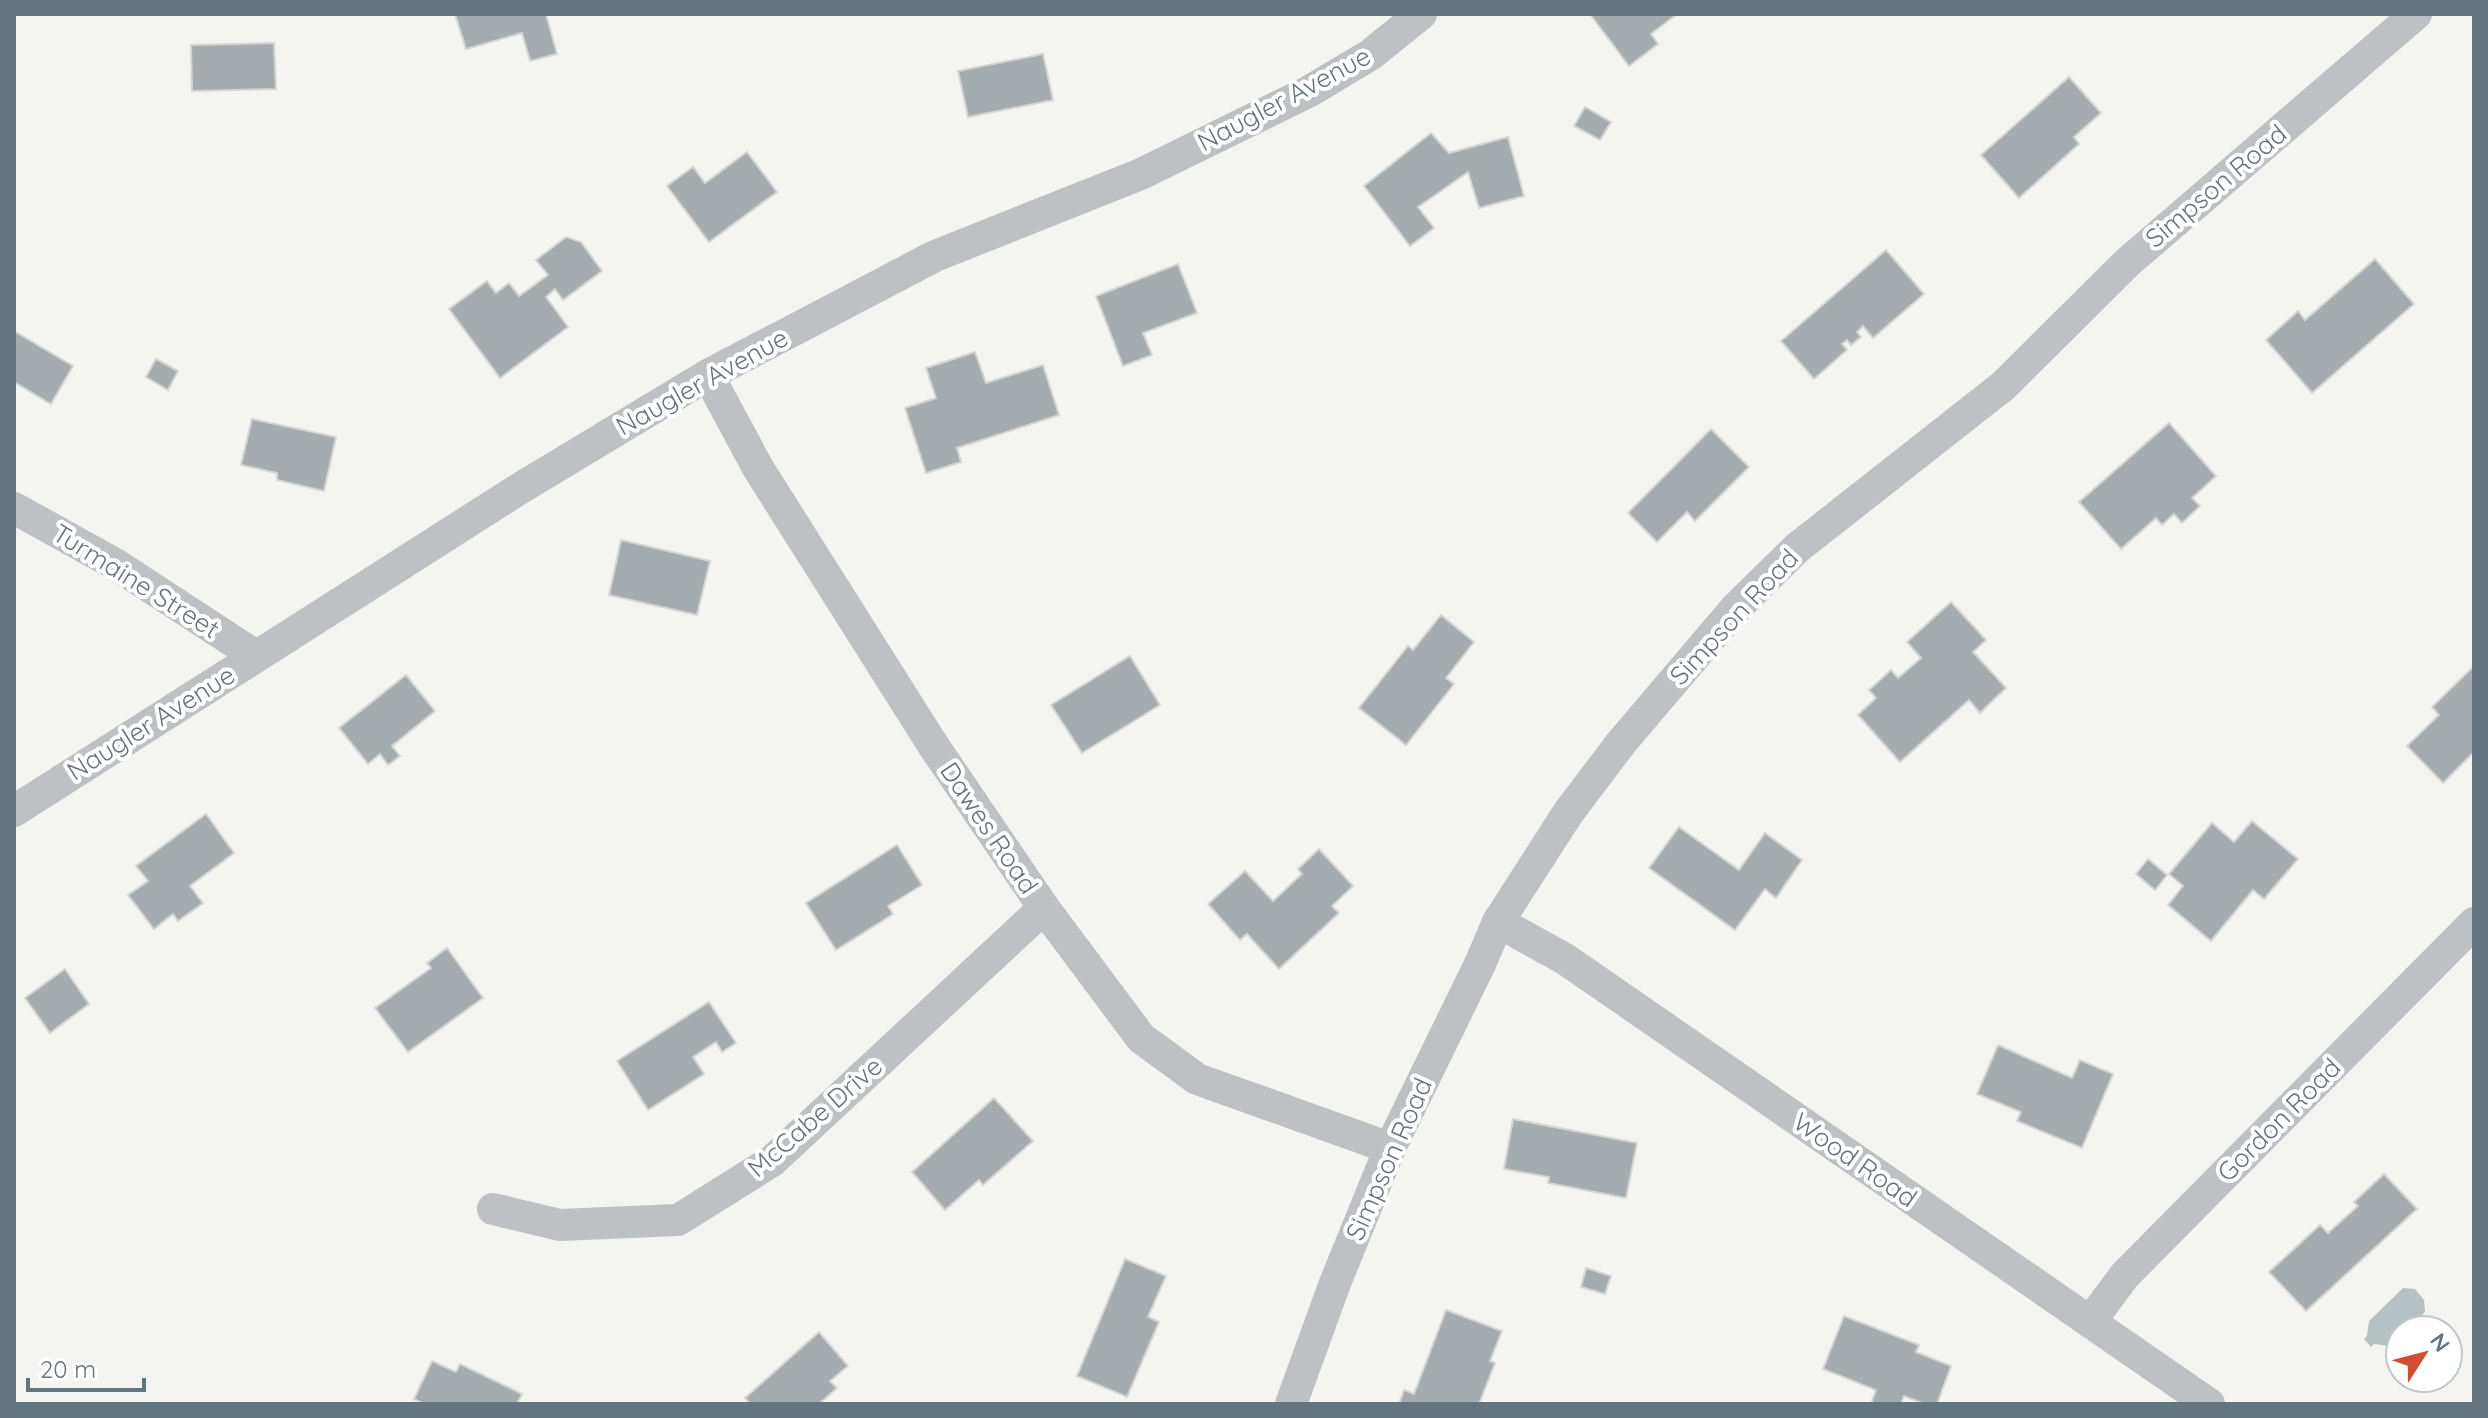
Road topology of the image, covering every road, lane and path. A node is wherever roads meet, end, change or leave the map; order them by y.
1 (1421, 14) edge
2 (2416, 14) edge
3 (708, 375) junction
4 (14, 508) edge
5 (256, 656) junction
6 (14, 811) edge
7 (1044, 908) junction
8 (1498, 922) junction
9 (2474, 923) edge
10 (1390, 1148) junction
11 (493, 1209) dead end
12 (2090, 1322) junction
13 (1291, 1404) edge
14 (2209, 1404) edge

1 - 3 street, Naugler Avenue
2 - 8 street, Simpson Road
3 - 5 street, Naugler Avenue
3 - 7 street, Dawes Road
4 - 5 street, Turmaine Street
5 - 6 street, Naugler Avenue
7 - 10 street, Dawes Road
7 - 11 street, McCabe Drive
8 - 10 street, Simpson Road
8 - 12 street, Wood Road
9 - 12 street, Gordon Road
10 - 13 street, Simpson Road
12 - 14 street, Wood Road

